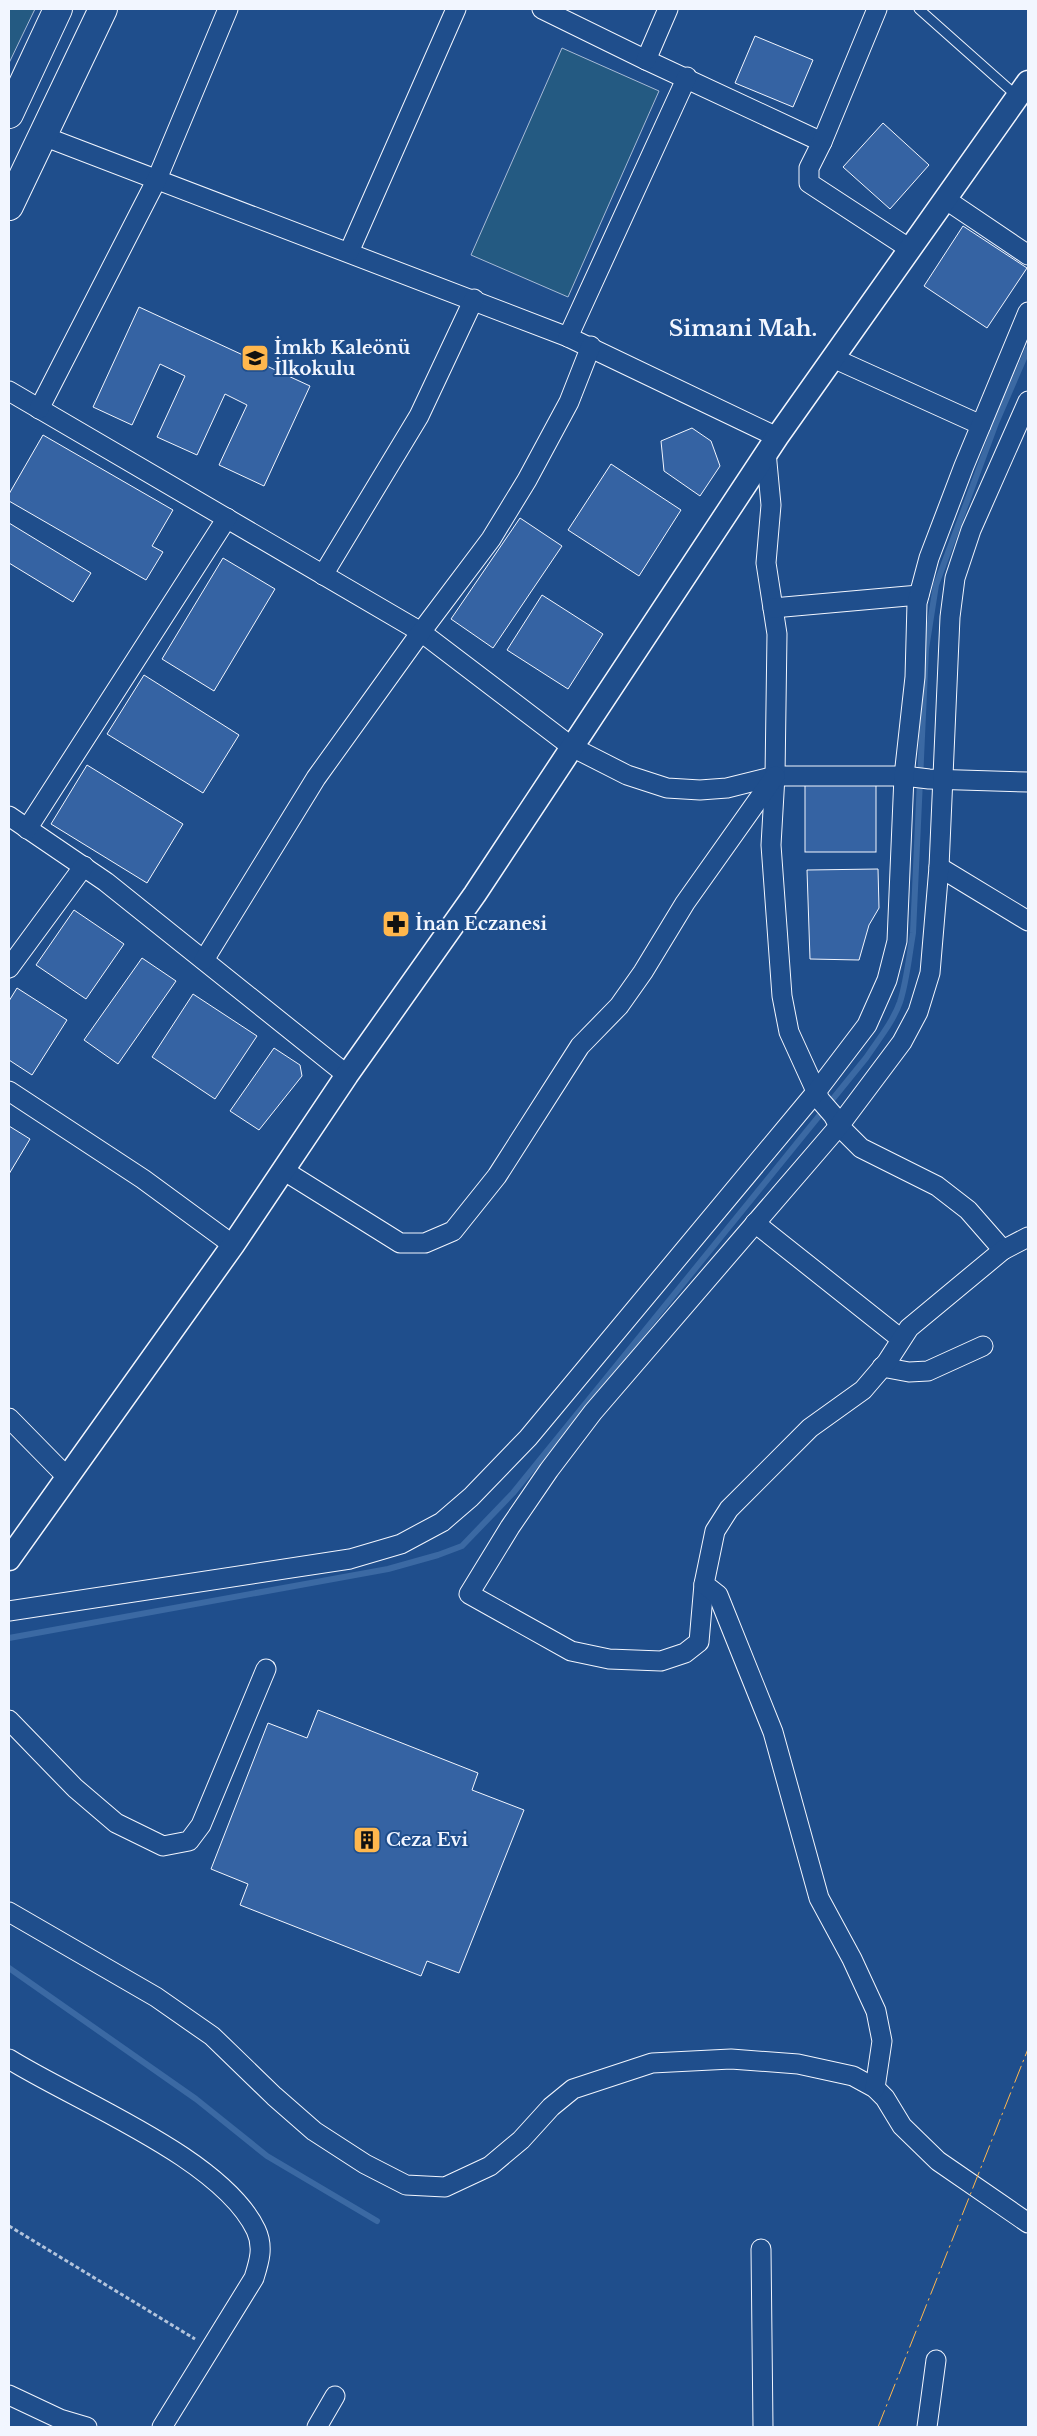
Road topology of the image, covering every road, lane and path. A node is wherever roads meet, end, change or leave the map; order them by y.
1 (58, 9) edge
2 (103, 9) edge
3 (228, 9) edge
4 (456, 9) edge
5 (542, 9) edge
6 (668, 9) edge
7 (877, 9) edge
8 (919, 9) edge
9 (646, 60) junction
10 (687, 77) junction
11 (1023, 90) edge
12 (9, 114) edge
13 (43, 136) junction
14 (822, 142) junction
15 (157, 179) junction
16 (946, 199) junction
17 (9, 206) edge
18 (910, 249) junction
19 (349, 252) junction
20 (1028, 255) edge
21 (474, 299) junction
22 (1028, 312) edge
23 (568, 337) junction
24 (591, 346) junction
25 (833, 358) junction
26 (9, 391) edge
27 (1028, 401) edge
28 (40, 410) junction
29 (981, 425) junction
30 (771, 444) junction
31 (227, 518) junction
32 (323, 574) junction
33 (919, 595) junction
34 (773, 608) junction
35 (421, 632) junction
36 (572, 747) junction
37 (775, 776) junction
38 (922, 778) junction
39 (1028, 782) edge
40 (9, 816) edge
41 (27, 829) junction
42 (84, 866) junction
43 (939, 867) junction
44 (1028, 921) edge
45 (204, 960) junction
46 (9, 968) edge
47 (347, 1075) junction
48 (9, 1091) edge
49 (818, 1096) junction
50 (836, 1120) junction
51 (284, 1170) junction
52 (755, 1223) junction
53 (1028, 1237) edge
54 (233, 1245) junction
55 (1003, 1250) junction
56 (901, 1339) junction
57 (983, 1346) dead end
58 (882, 1367) junction
59 (9, 1418) edge
60 (68, 1478) junction
61 (9, 1559) edge
62 (704, 1584) junction
63 (9, 1611) edge
64 (266, 1669) dead end
65 (9, 1720) edge
66 (9, 1912) edge
67 (9, 2059) edge
68 (875, 2088) junction
69 (1028, 2223) edge
70 (9, 2226) edge
71 (762, 2249) dead end
72 (210, 2349) junction
73 (936, 2360) dead end
74 (9, 2395) edge
75 (335, 2396) dead end
76 (87, 2427) edge
77 (162, 2427) edge
78 (316, 2427) edge
79 (763, 2427) edge
80 (927, 2427) edge

1 - 12 highway
2 - 13 highway
3 - 15 street
4 - 19 street
5 - 9 street
6 - 9 street
7 - 14 street
8 - 11 lane
9 - 10 street
10 - 14 street
10 - 23 street
11 - 16 street
13 - 15 street
13 - 17 highway
14 - 18 street
15 - 19 street
15 - 28 street
16 - 18 street
16 - 20 street
18 - 25 street
19 - 21 street
21 - 23 street
21 - 32 street
22 - 29 street
23 - 24 street
24 - 30 street
24 - 35 street
25 - 29 street
25 - 30 street
26 - 28 street
27 - 38 street
28 - 31 street
29 - 33 street
30 - 34 street
30 - 36 street
31 - 32 street
31 - 41 street
32 - 35 street
33 - 34 street
33 - 38 street
34 - 37 street
35 - 36 street
35 - 45 street
36 - 37 street
36 - 47 street
37 - 38 street
37 - 49 street
37 - 51 street
38 - 39 street
38 - 43 street
38 - 49 street
40 - 41 street
41 - 42 street
42 - 45 street
42 - 46 street
43 - 44 street
43 - 50 street
45 - 47 street
47 - 51 street
48 - 54 street
49 - 50 street
49 - 63 street
50 - 52 street
50 - 55 street
51 - 54 street
52 - 56 street
52 - 62 street
53 - 55 street
54 - 60 street
55 - 56 street
56 - 58 street
57 - 58 street
58 - 62 street
59 - 60 street
60 - 61 street
62 - 68 street
64 - 65 street
66 - 68 street
67 - 72 street
68 - 69 street
70 - 72 path
71 - 79 street
72 - 77 street
73 - 80 street
74 - 76 street
75 - 78 street

